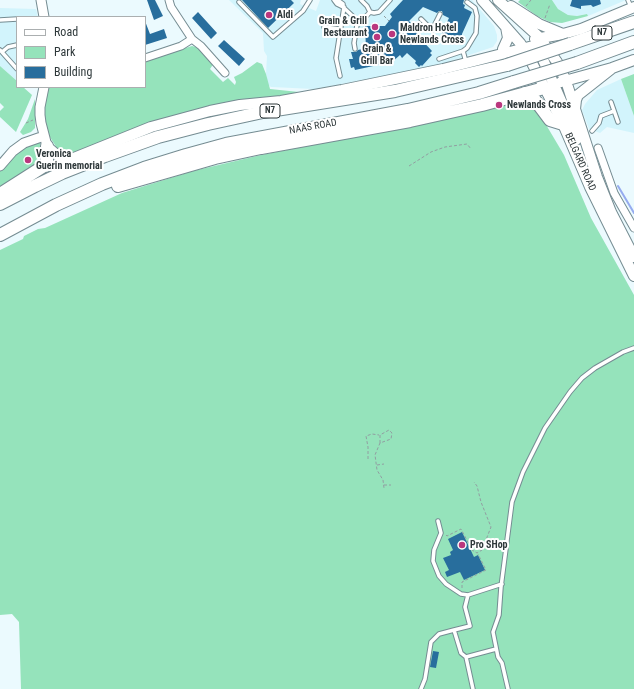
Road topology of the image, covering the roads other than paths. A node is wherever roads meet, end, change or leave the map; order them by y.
1 (41, 0) edge
2 (169, 0) edge
3 (310, 0) edge
4 (361, 0) edge
5 (390, 0) edge
6 (482, 0) edge
7 (498, 0) edge
8 (502, 0) edge
9 (335, 1) edge
10 (239, 2) dead end
11 (467, 2) dead end
12 (631, 5) edge
13 (343, 7) junction
14 (370, 12) junction
15 (440, 14) dead end
16 (44, 16) edge
17 (421, 19) dead end
18 (0, 20) edge
19 (16, 20) edge
20 (634, 22) edge
21 (360, 23) junction
22 (324, 27) dead end
23 (506, 27) junction
24 (340, 29) junction
25 (564, 34) junction
26 (192, 39) junction
27 (634, 42) edge
28 (542, 43) junction
29 (16, 45) edge
30 (522, 46) junction
31 (355, 49) dead end
32 (503, 49) junction
33 (1, 51) edge
34 (463, 51) junction
35 (489, 57) junction
36 (146, 58) edge
37 (439, 59) dead end
38 (634, 60) edge
39 (467, 63) junction
40 (16, 68) edge
41 (612, 68) junction
42 (225, 73) dead end
43 (340, 76) dead end
44 (566, 81) junction
45 (548, 86) junction
46 (44, 88) edge
47 (525, 93) junction
48 (282, 101) junction
49 (611, 102) dead end
50 (614, 111) junction
51 (576, 113) junction
52 (618, 122) dead end
53 (563, 124) junction
54 (592, 131) dead end
55 (45, 141) junction
56 (598, 148) dead end
57 (69, 160) junction
58 (0, 166) edge
59 (585, 174) junction
60 (40, 184) junction
61 (2, 193) edge
62 (0, 204) edge
63 (56, 205) junction
64 (634, 228) edge
65 (0, 235) edge
66 (634, 257) edge
67 (634, 276) edge
68 (634, 348) edge
69 (438, 521) dead end
70 (502, 584) junction
71 (468, 595) junction
72 (454, 630) junction
73 (496, 649) junction
74 (466, 657) junction
75 (421, 689) edge
76 (473, 689) edge
77 (508, 689) edge

1 - 16 street
2 - 26 street
3 - 10 lane
4 - 14 lane
5 - 14 lane
6 - 23 main road, BELGARD ROAD
7 - 28 main road, BELGARD ROAD
8 - 25 main road
9 - 13 lane
11 - 34 lane
12 - 25 main road
13 - 21 lane
13 - 24 lane
14 - 21 lane
15 - 17 lane
18 - 19 lane
20 - 60 highway, N7, bridge
21 - 31 lane
22 - 24 lane
23 - 30 main road, BELGARD ROAD
23 - 32 main road
24 - 43 lane
25 - 28 main road
26 - 36 street
26 - 42 street
27 - 63 highway, NAAS ROAD / N7, bridge
28 - 30 main road
28 - 44 main road, BELGARD ROAD
28 - 45 main road
29 - 33 lane
30 - 32 main road
30 - 35 main road
30 - 45 main road, BELGARD ROAD
32 - 35 main road
33 - 40 lane
34 - 37 lane
34 - 39 lane
35 - 39 main road
38 - 41 main road
39 - 48 main road
41 - 44 main road
41 - 51 main road
44 - 45 main road
44 - 51 main road, BELGARD ROAD
45 - 47 highway
45 - 53 main road, BELGARD ROAD
45 - 59 main road
46 - 55 street
47 - 53 highway
47 - 63 highway
48 - 57 main road
48 - 60 highway
49 - 50 lane
50 - 52 lane
50 - 54 lane
51 - 66 main road, BELGARD ROAD
53 - 59 main road, BELGARD ROAD
55 - 57 street
55 - 58 street
55 - 61 highway
56 - 64 street, BELGARD ROAD
57 - 61 lane
59 - 67 main road, BELGARD ROAD
60 - 62 highway, N7
63 - 65 highway, NAAS ROAD / N7
68 - 70 lane
69 - 71 lane
70 - 71 lane
70 - 73 lane
71 - 72 lane
72 - 74 lane
72 - 75 lane
73 - 74 lane
73 - 77 lane
74 - 76 lane

